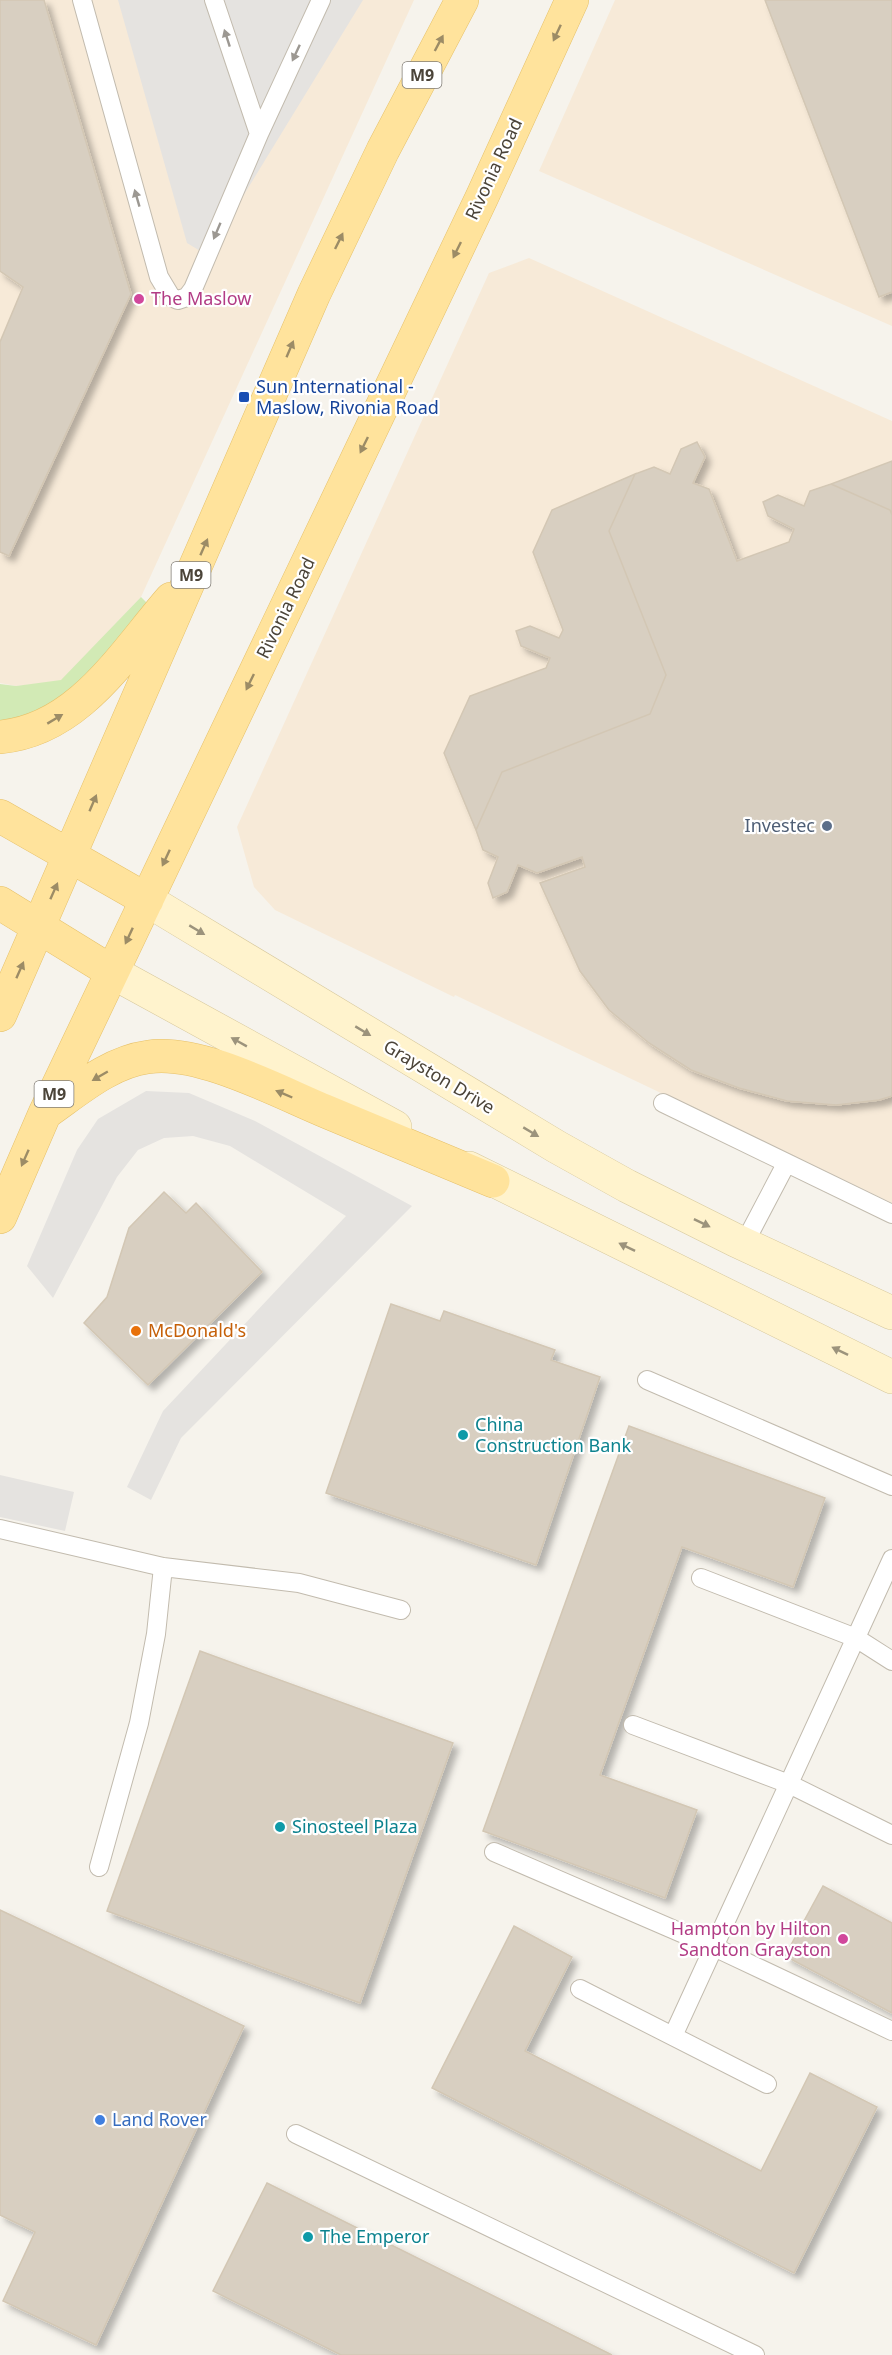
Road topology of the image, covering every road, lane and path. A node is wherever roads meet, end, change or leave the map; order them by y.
1 (82, 0) edge
2 (214, 0) edge
3 (321, 0) edge
4 (462, 0) edge
5 (572, 0) edge
6 (259, 134) junction
7 (191, 576) junction
8 (0, 737) edge
9 (0, 816) edge
10 (70, 857) junction
11 (147, 900) junction
12 (0, 903) edge
13 (39, 926) junction
14 (112, 972) junction
15 (0, 1015) edge
16 (663, 1103) dead end
17 (45, 1113) junction
18 (786, 1164) junction
19 (493, 1181) junction
20 (892, 1214) edge
21 (0, 1217) edge
22 (744, 1244) junction
23 (892, 1313) edge
24 (892, 1377) edge
25 (647, 1380) dead end
26 (892, 1486) edge
27 (0, 1529) edge
28 (892, 1559) edge
29 (163, 1567) junction
30 (700, 1578) dead end
31 (401, 1610) dead end
32 (856, 1638) junction
33 (892, 1662) edge
34 (633, 1725) dead end
35 (789, 1784) junction
36 (892, 1835) edge
37 (494, 1852) dead end
38 (99, 1868) dead end
39 (714, 1947) junction
40 (580, 1989) dead end
41 (892, 2031) edge
42 (673, 2036) junction
43 (767, 2084) dead end
44 (296, 2134) dead end
45 (755, 2355) edge

6 -> 1 lane
6 -> 2 lane
3 -> 6 lane
7 -> 4 main road, M9
5 -> 11 main road, Rivonia Road / M9
8 -> 7 main road
10 -> 7 main road, M9
9 - 10 main road, Grayston Drive
10 - 11 main road, Grayston Drive
13 -> 10 main road, M9
11 -> 14 main road, Rivonia Road / M9
11 -> 22 main road, Grayston Drive
12 - 13 main road
13 - 14 main road
15 -> 13 main road, M9
14 - 17 main road, Rivonia Road / M9
19 -> 14 main road
16 - 18 lane
19 -> 17 main road
17 -> 21 main road, Rivonia Road / M9
18 - 20 lane
18 - 22 lane
24 -> 19 main road
22 - 23 main road, Grayston Drive
25 - 26 lane
27 - 29 lane
28 - 32 lane
29 - 31 lane
29 - 38 lane
30 - 32 lane
32 - 33 lane
32 - 35 lane
34 - 35 lane
35 - 36 lane
35 - 39 lane
37 - 39 lane
39 - 41 lane
39 - 42 lane
40 - 42 lane
42 - 43 lane
44 - 45 lane

